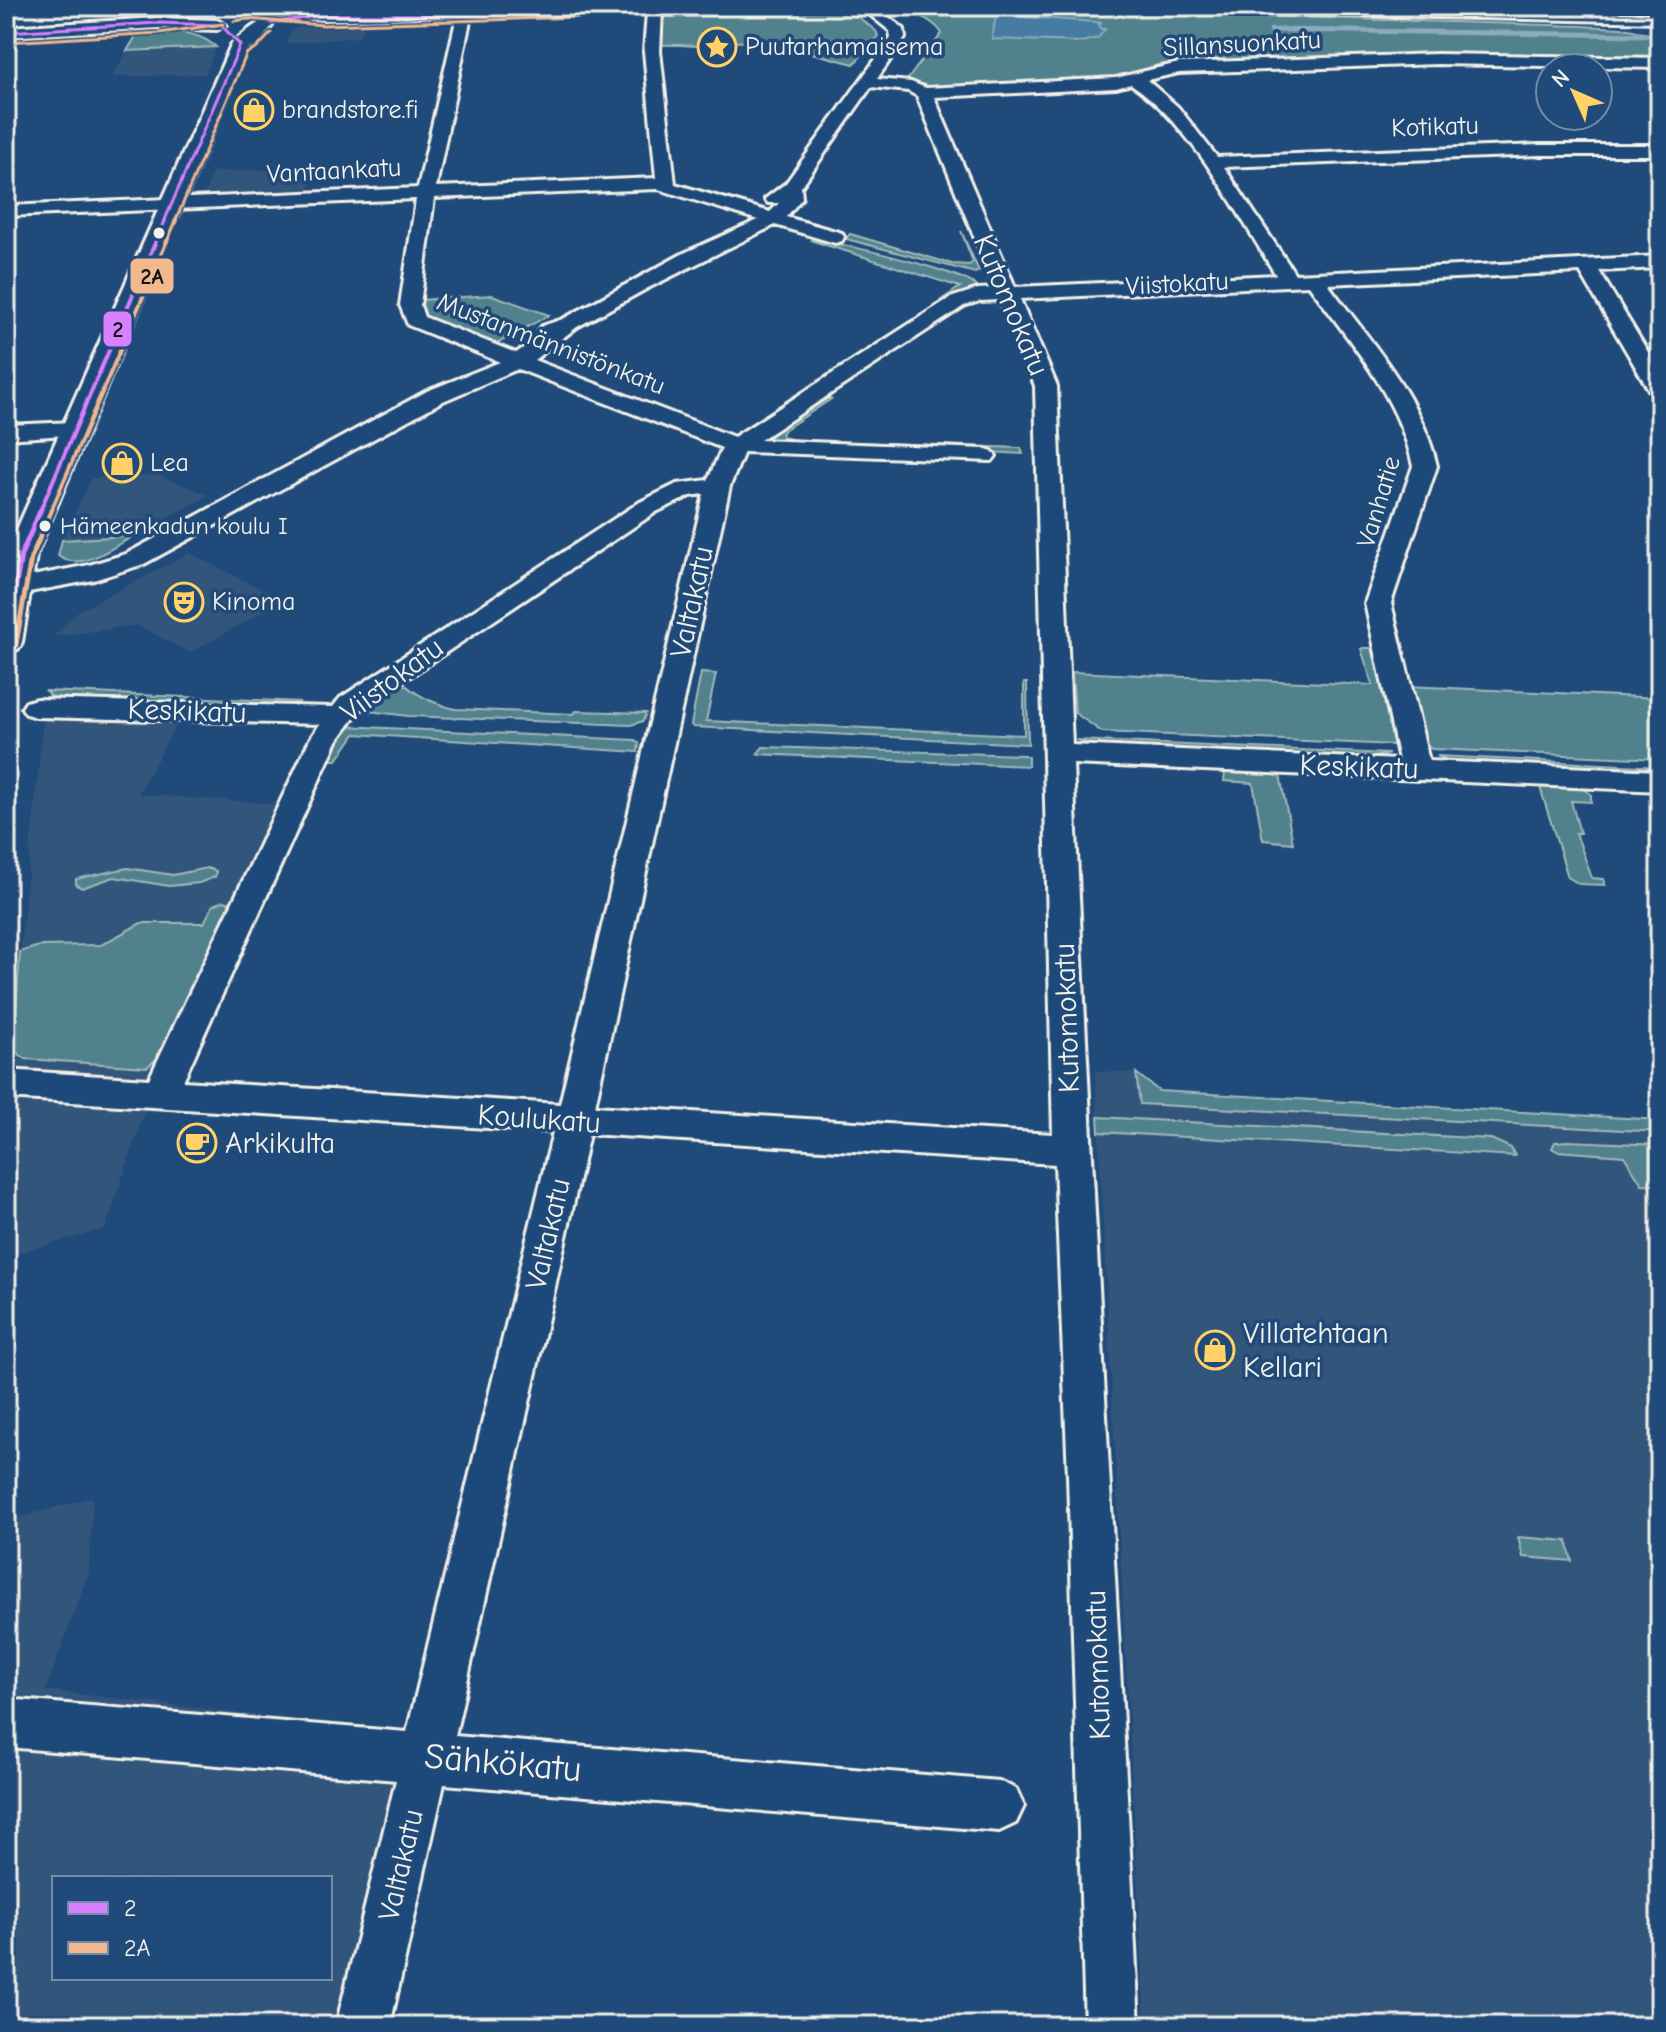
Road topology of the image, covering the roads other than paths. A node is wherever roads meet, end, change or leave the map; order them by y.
1 (710, 6) edge
2 (866, 6) edge
3 (1646, 6) edge
4 (608, 7) edge
5 (1194, 7) edge
6 (655, 8) edge
7 (466, 9) edge
8 (1370, 9) edge
9 (268, 15) edge
10 (228, 17) edge
11 (1659, 20) edge
12 (6, 32) edge
13 (240, 45) junction
14 (1660, 63) edge
15 (1134, 79) junction
16 (866, 82) junction
17 (924, 93) junction
18 (1660, 150) edge
19 (1212, 162) junction
20 (665, 183) junction
21 (426, 193) junction
22 (173, 203) junction
23 (6, 211) edge
24 (766, 217) junction
25 (835, 237) dead end
26 (1660, 262) edge
27 (1586, 265) junction
28 (1289, 279) junction
29 (1315, 279) junction
30 (1005, 293) junction
31 (506, 358) junction
32 (1660, 390) edge
33 (74, 429) junction
34 (6, 432) edge
35 (737, 445) junction
36 (984, 456) dead end
37 (718, 486) junction
38 (13, 587) junction
39 (6, 634) edge
40 (36, 708) dead end
41 (338, 716) junction
42 (1058, 754) junction
43 (1416, 769) junction
44 (1660, 781) edge
45 (6, 1084) edge
46 (160, 1092) junction
47 (573, 1121) junction
48 (1073, 1150) junction
49 (6, 1723) edge
50 (426, 1756) junction
51 (999, 1806) dead end
52 (363, 2026) edge
53 (1112, 2026) edge

1 - 6 street
2 - 16 street
3 - 11 street
4 - 6 street
4 - 7 street
5 - 8 street
6 - 20 street
7 - 9 street
7 - 21 street, Mustanmännistönkatu
8 - 11 street
9 - 10 main road
9 - 13 main road
10 - 12 main road
10 - 13 main road
13 - 22 main road
14 - 15 street, Sillansuonkatu
15 - 17 street, Sillansuonkatu
15 - 19 street
16 - 17 street
16 - 24 street
17 - 30 street, Kutomokatu
18 - 19 street, Kotikatu
19 - 28 street
20 - 21 street, Vantaankatu
20 - 24 street
21 - 22 street, Vantaankatu
21 - 31 street, Mustanmännistönkatu
22 - 23 street, Vantaankatu
22 - 33 main road
24 - 25 street
24 - 31 street
26 - 27 street, Viistokatu
27 - 29 street, Viistokatu
27 - 32 street
28 - 29 street, Viistokatu
28 - 30 street, Viistokatu
29 - 43 street, Vanhatie
30 - 35 street, Viistokatu
30 - 42 street, Kutomokatu
31 - 35 street, Mustanmännistönkatu
31 - 38 street
33 - 34 street
33 - 38 main road
35 - 36 street, Mustanmännistönkatu
35 - 37 street, Valtakatu
37 - 41 street, Viistokatu
37 - 47 street, Valtakatu
38 - 39 main road
40 - 41 street, Keskikatu
41 - 46 street, Viistokatu
42 - 43 street, Keskikatu
42 - 48 street, Kutomokatu
43 - 44 street, Keskikatu
45 - 46 street, Koulukatu
46 - 47 street, Koulukatu
47 - 48 street, Koulukatu
47 - 50 street, Valtakatu
48 - 53 street, Kutomokatu
49 - 50 street, Sähkökatu
50 - 51 street, Sähkökatu
50 - 52 street, Valtakatu

